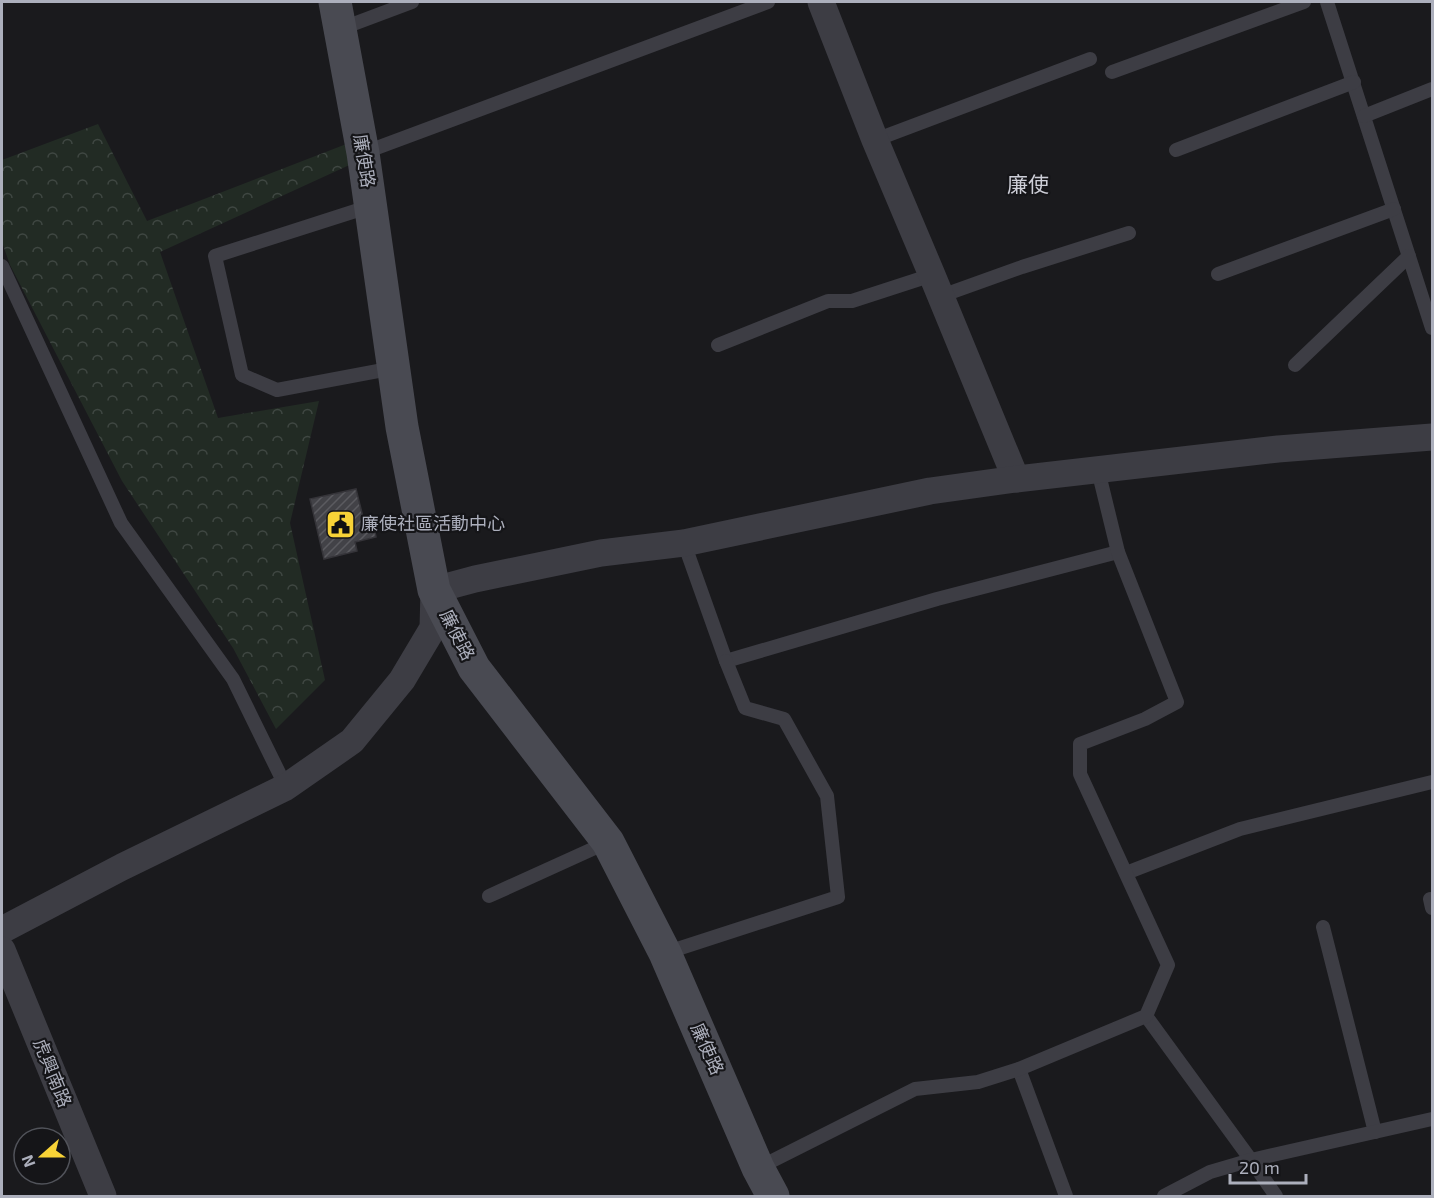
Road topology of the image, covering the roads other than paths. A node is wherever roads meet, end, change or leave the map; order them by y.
1 (412, 2) edge
2 (768, 2) edge
3 (820, 2) edge
4 (1304, 2) edge
5 (1327, 2) edge
6 (338, 15) edge
7 (1090, 59) dead end
8 (1112, 72) dead end
9 (1354, 81) junction
10 (1432, 88) edge
11 (1365, 116) junction
12 (874, 140) junction
13 (1176, 150) dead end
14 (363, 153) junction
15 (371, 207) junction
16 (1394, 209) junction
17 (1130, 233) dead end
18 (1409, 256) junction
19 (2, 266) edge
20 (1218, 274) dead end
21 (936, 285) junction
22 (1432, 322) edge
23 (718, 345) dead end
24 (1295, 365) dead end
25 (394, 368) junction
26 (1432, 437) edge
27 (1098, 470) junction
28 (1016, 479) junction
29 (684, 543) junction
30 (1119, 552) junction
31 (434, 590) junction
32 (726, 661) junction
33 (1432, 782) edge
34 (286, 787) junction
35 (608, 842) junction
36 (1126, 873) junction
37 (489, 896) dead end
38 (1323, 927) dead end
39 (2, 930) edge
40 (2, 950) edge
41 (665, 953) junction
42 (1146, 1016) junction
43 (1019, 1069) junction
44 (1432, 1119) edge
45 (1375, 1132) junction
46 (1251, 1160) junction
47 (765, 1182) edge
48 (104, 1197) edge
49 (1066, 1197) edge
50 (1164, 1197) edge
51 (1276, 1197) edge

1 - 6 lane
2 - 14 lane
3 - 12 street
4 - 8 lane
5 - 9 lane
6 - 14 street, 廉使路
7 - 12 lane
9 - 11 lane
9 - 13 lane
10 - 11 lane
11 - 16 lane
12 - 21 street
14 - 15 street, 廉使路
15 - 25 street, 廉使路
15 - 25 lane
16 - 18 lane
16 - 20 lane
17 - 21 lane
18 - 22 lane
18 - 24 lane
19 - 34 lane
21 - 23 lane
21 - 28 street
25 - 31 street, 廉使路
26 - 27 street
27 - 28 street
27 - 30 lane
28 - 29 street
29 - 31 street
29 - 32 lane
30 - 32 lane
30 - 36 lane
31 - 34 street
31 - 35 street, 廉使路
32 - 41 lane
33 - 36 lane
34 - 39 street
35 - 37 lane
35 - 41 street, 廉使路
36 - 42 lane
38 - 45 lane
40 - 48 street, 虎興南路
41 - 47 street, 廉使路
42 - 43 lane
42 - 46 lane
43 - 47 lane
43 - 49 lane
44 - 45 lane
45 - 46 lane
46 - 50 lane
46 - 51 lane

